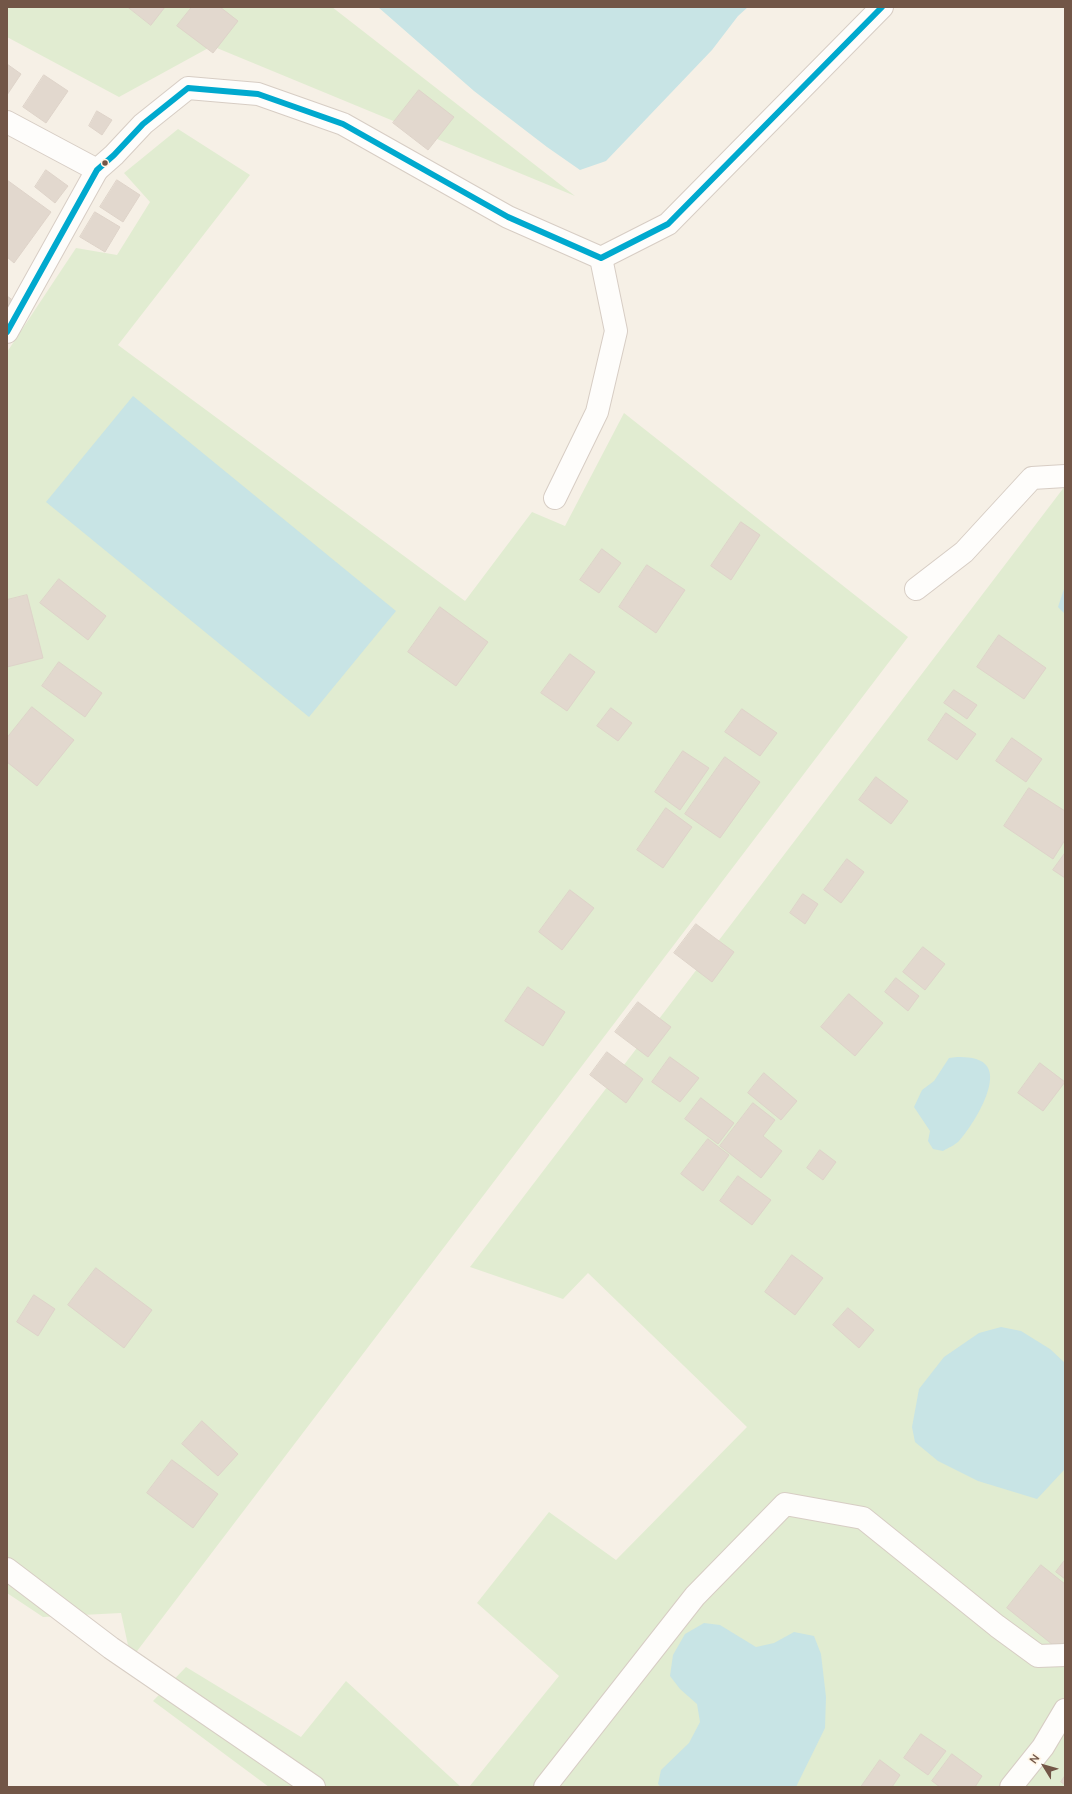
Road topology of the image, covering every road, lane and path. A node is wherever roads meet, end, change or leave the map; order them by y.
1 (882, 7) edge
2 (7, 122) edge
3 (97, 170) junction
4 (601, 258) junction
5 (7, 332) edge
6 (1065, 476) edge
7 (555, 498) dead end
8 (916, 589) dead end
9 (7, 1569) edge
10 (1065, 1655) edge
11 (1065, 1710) edge
12 (314, 1787) edge
13 (545, 1787) edge
14 (1011, 1787) edge

1 - 4 street
2 - 3 street
3 - 4 street
3 - 5 street
4 - 7 street
6 - 8 street
9 - 12 street
10 - 13 street
11 - 14 street

